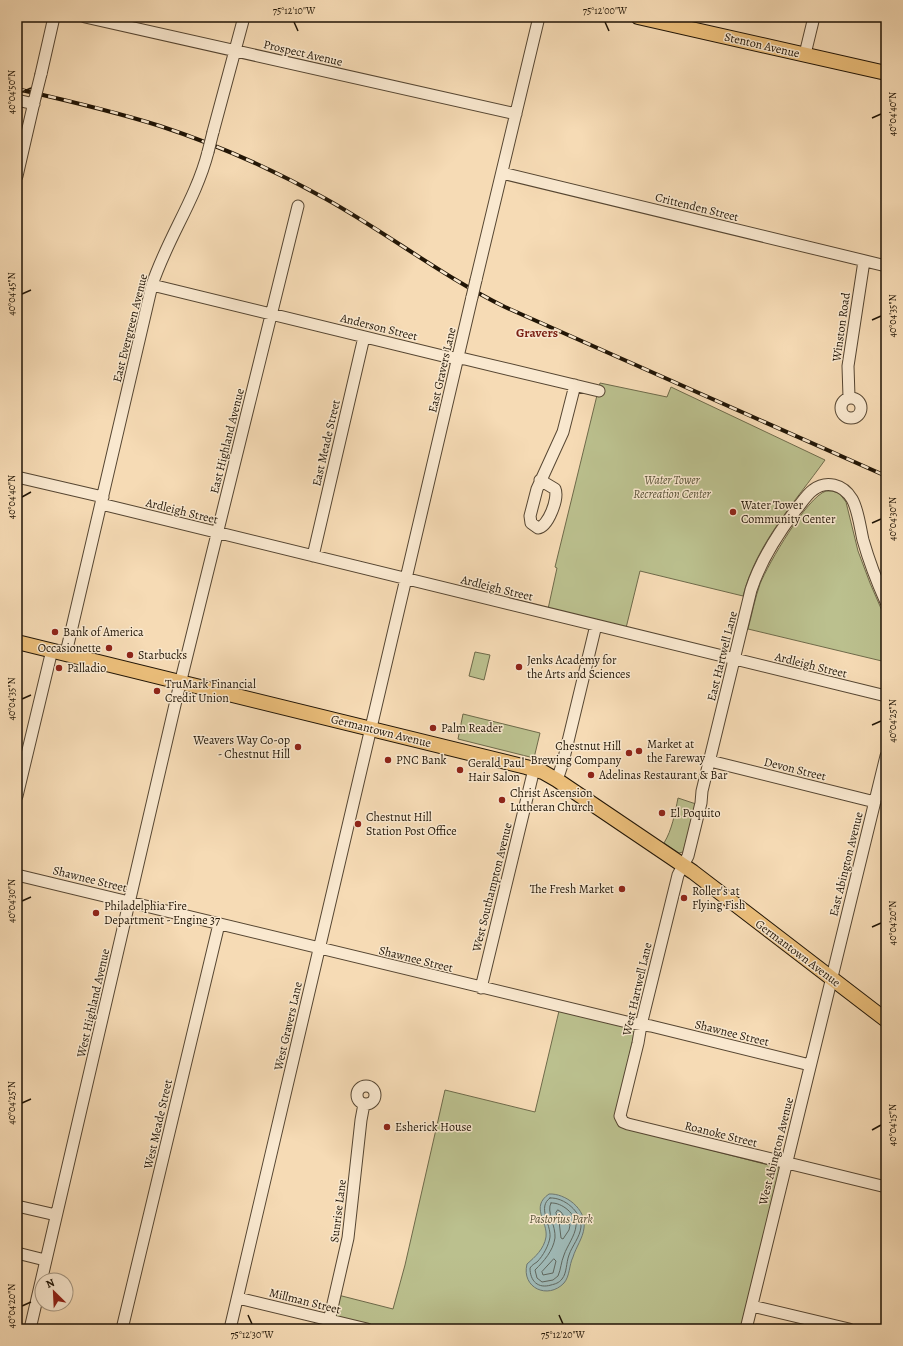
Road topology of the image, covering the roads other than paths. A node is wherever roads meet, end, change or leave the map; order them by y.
1 (54, 17) edge
2 (85, 17) edge
3 (244, 17) edge
4 (539, 17) edge
5 (638, 17) edge
6 (814, 17) edge
7 (235, 51) junction
8 (805, 54) junction
9 (886, 73) edge
10 (17, 100) edge
11 (35, 101) junction
12 (516, 114) junction
13 (502, 172) junction
14 (17, 176) edge
15 (298, 206) dead end
16 (864, 261) junction
17 (886, 266) edge
18 (152, 285) junction
19 (271, 314) junction
20 (364, 337) junction
21 (458, 358) junction
22 (575, 385) junction
23 (599, 391) dead end
24 (849, 397) dead end
25 (17, 477) edge
26 (540, 480) dead end
27 (102, 500) junction
28 (218, 533) junction
29 (312, 556) junction
30 (406, 579) junction
31 (886, 602) edge
32 (596, 625) junction
33 (17, 642) edge
34 (52, 650) junction
35 (66, 653) junction
36 (734, 659) junction
37 (181, 682) junction
38 (886, 696) edge
39 (370, 729) junction
40 (886, 756) edge
41 (710, 762) junction
42 (534, 769) junction
43 (557, 780) junction
44 (17, 796) edge
45 (875, 802) junction
46 (683, 866) junction
47 (17, 875) edge
48 (130, 902) junction
49 (218, 924) junction
50 (319, 949) junction
51 (832, 979) junction
52 (481, 988) junction
53 (886, 1020) edge
54 (640, 1025) junction
55 (810, 1065) junction
56 (364, 1104) dead end
57 (621, 1120) joint
58 (786, 1163) junction
59 (886, 1187) edge
60 (17, 1206) edge
61 (56, 1215) junction
62 (17, 1254) edge
63 (45, 1260) junction
64 (238, 1298) junction
65 (752, 1306) junction
66 (329, 1321) junction
67 (30, 1329) edge
68 (122, 1329) edge
69 (230, 1329) edge
70 (367, 1329) edge
71 (746, 1329) edge
72 (849, 1329) edge

1 - 11 street, bridge
2 - 7 street, Prospect Avenue
3 - 7 street, East Evergreen Avenue
4 - 12 street, East Gravers Lane
5 - 8 main road, Stenton Avenue
6 - 8 street
7 - 12 street, Prospect Avenue
7 - 18 street, East Evergreen Avenue, bridge
8 - 9 main road, Stenton Avenue
10 - 11 street
11 - 14 street
12 - 13 street, East Gravers Lane
13 - 16 street, Crittenden Street
13 - 21 street, East Gravers Lane, bridge
15 - 19 street, East Highland Avenue
16 - 17 street, Crittenden Street
16 - 24 street, Winston Road
18 - 19 street, Anderson Street
18 - 27 street, East Evergreen Avenue
19 - 20 street, Anderson Street
19 - 28 street, East Highland Avenue
20 - 21 street, Anderson Street
20 - 29 street, East Meade Street
21 - 22 street, Anderson Street
21 - 30 street, East Gravers Lane
22 - 23 street, Anderson Street
22 - 26 street
25 - 27 street, Ardleigh Street
27 - 28 street, Ardleigh Street
27 - 35 street, East Evergreen Avenue
28 - 29 street, Ardleigh Street
28 - 37 street, East Highland Avenue
29 - 30 street, Ardleigh Street
30 - 32 street, Ardleigh Street
30 - 39 street, East Gravers Lane
31 - 36 street, East Hartwell Lane
32 - 36 street, Ardleigh Street
32 - 43 street
33 - 34 main road, Germantown Avenue
34 - 35 main road, Germantown Avenue
34 - 44 street
35 - 37 main road, Germantown Avenue
36 - 38 street, Ardleigh Street
36 - 41 street, East Hartwell Lane
37 - 39 main road, Germantown Avenue
37 - 48 street, West Highland Avenue
39 - 42 main road, Germantown Avenue
39 - 50 street, West Gravers Lane
40 - 45 street, East Abington Avenue
41 - 45 street, Devon Street
41 - 46 street, East Hartwell Lane
42 - 43 main road, Germantown Avenue
42 - 52 street, West Southampton Avenue
43 - 46 main road, Germantown Avenue
45 - 51 street, East Abington Avenue
46 - 51 main road, Germantown Avenue
46 - 54 street, West Hartwell Lane
47 - 48 street, Shawnee Street
48 - 49 street, Shawnee Street
48 - 61 street, West Highland Avenue
49 - 50 street, Shawnee Street
49 - 68 street, West Meade Street
50 - 52 street, Shawnee Street
50 - 64 street, West Gravers Lane
51 - 53 main road, Germantown Avenue
51 - 55 street, West Abington Avenue
52 - 54 street, Shawnee Street
54 - 55 street, Shawnee Street
54 - 57 street, West Hartwell Lane
55 - 58 street, West Abington Avenue
56 - 66 street, Sunrise Lane
57 - 58 street, Roanoke Street
58 - 59 street, Roanoke Street
58 - 65 street, West Abington Avenue
60 - 61 street
61 - 63 street, West Highland Avenue
62 - 63 street
63 - 67 street, West Highland Avenue
64 - 66 street, Millman Street
64 - 69 street, West Gravers Lane
65 - 71 street, West Abington Avenue
65 - 72 street
66 - 70 street, Millman Street

